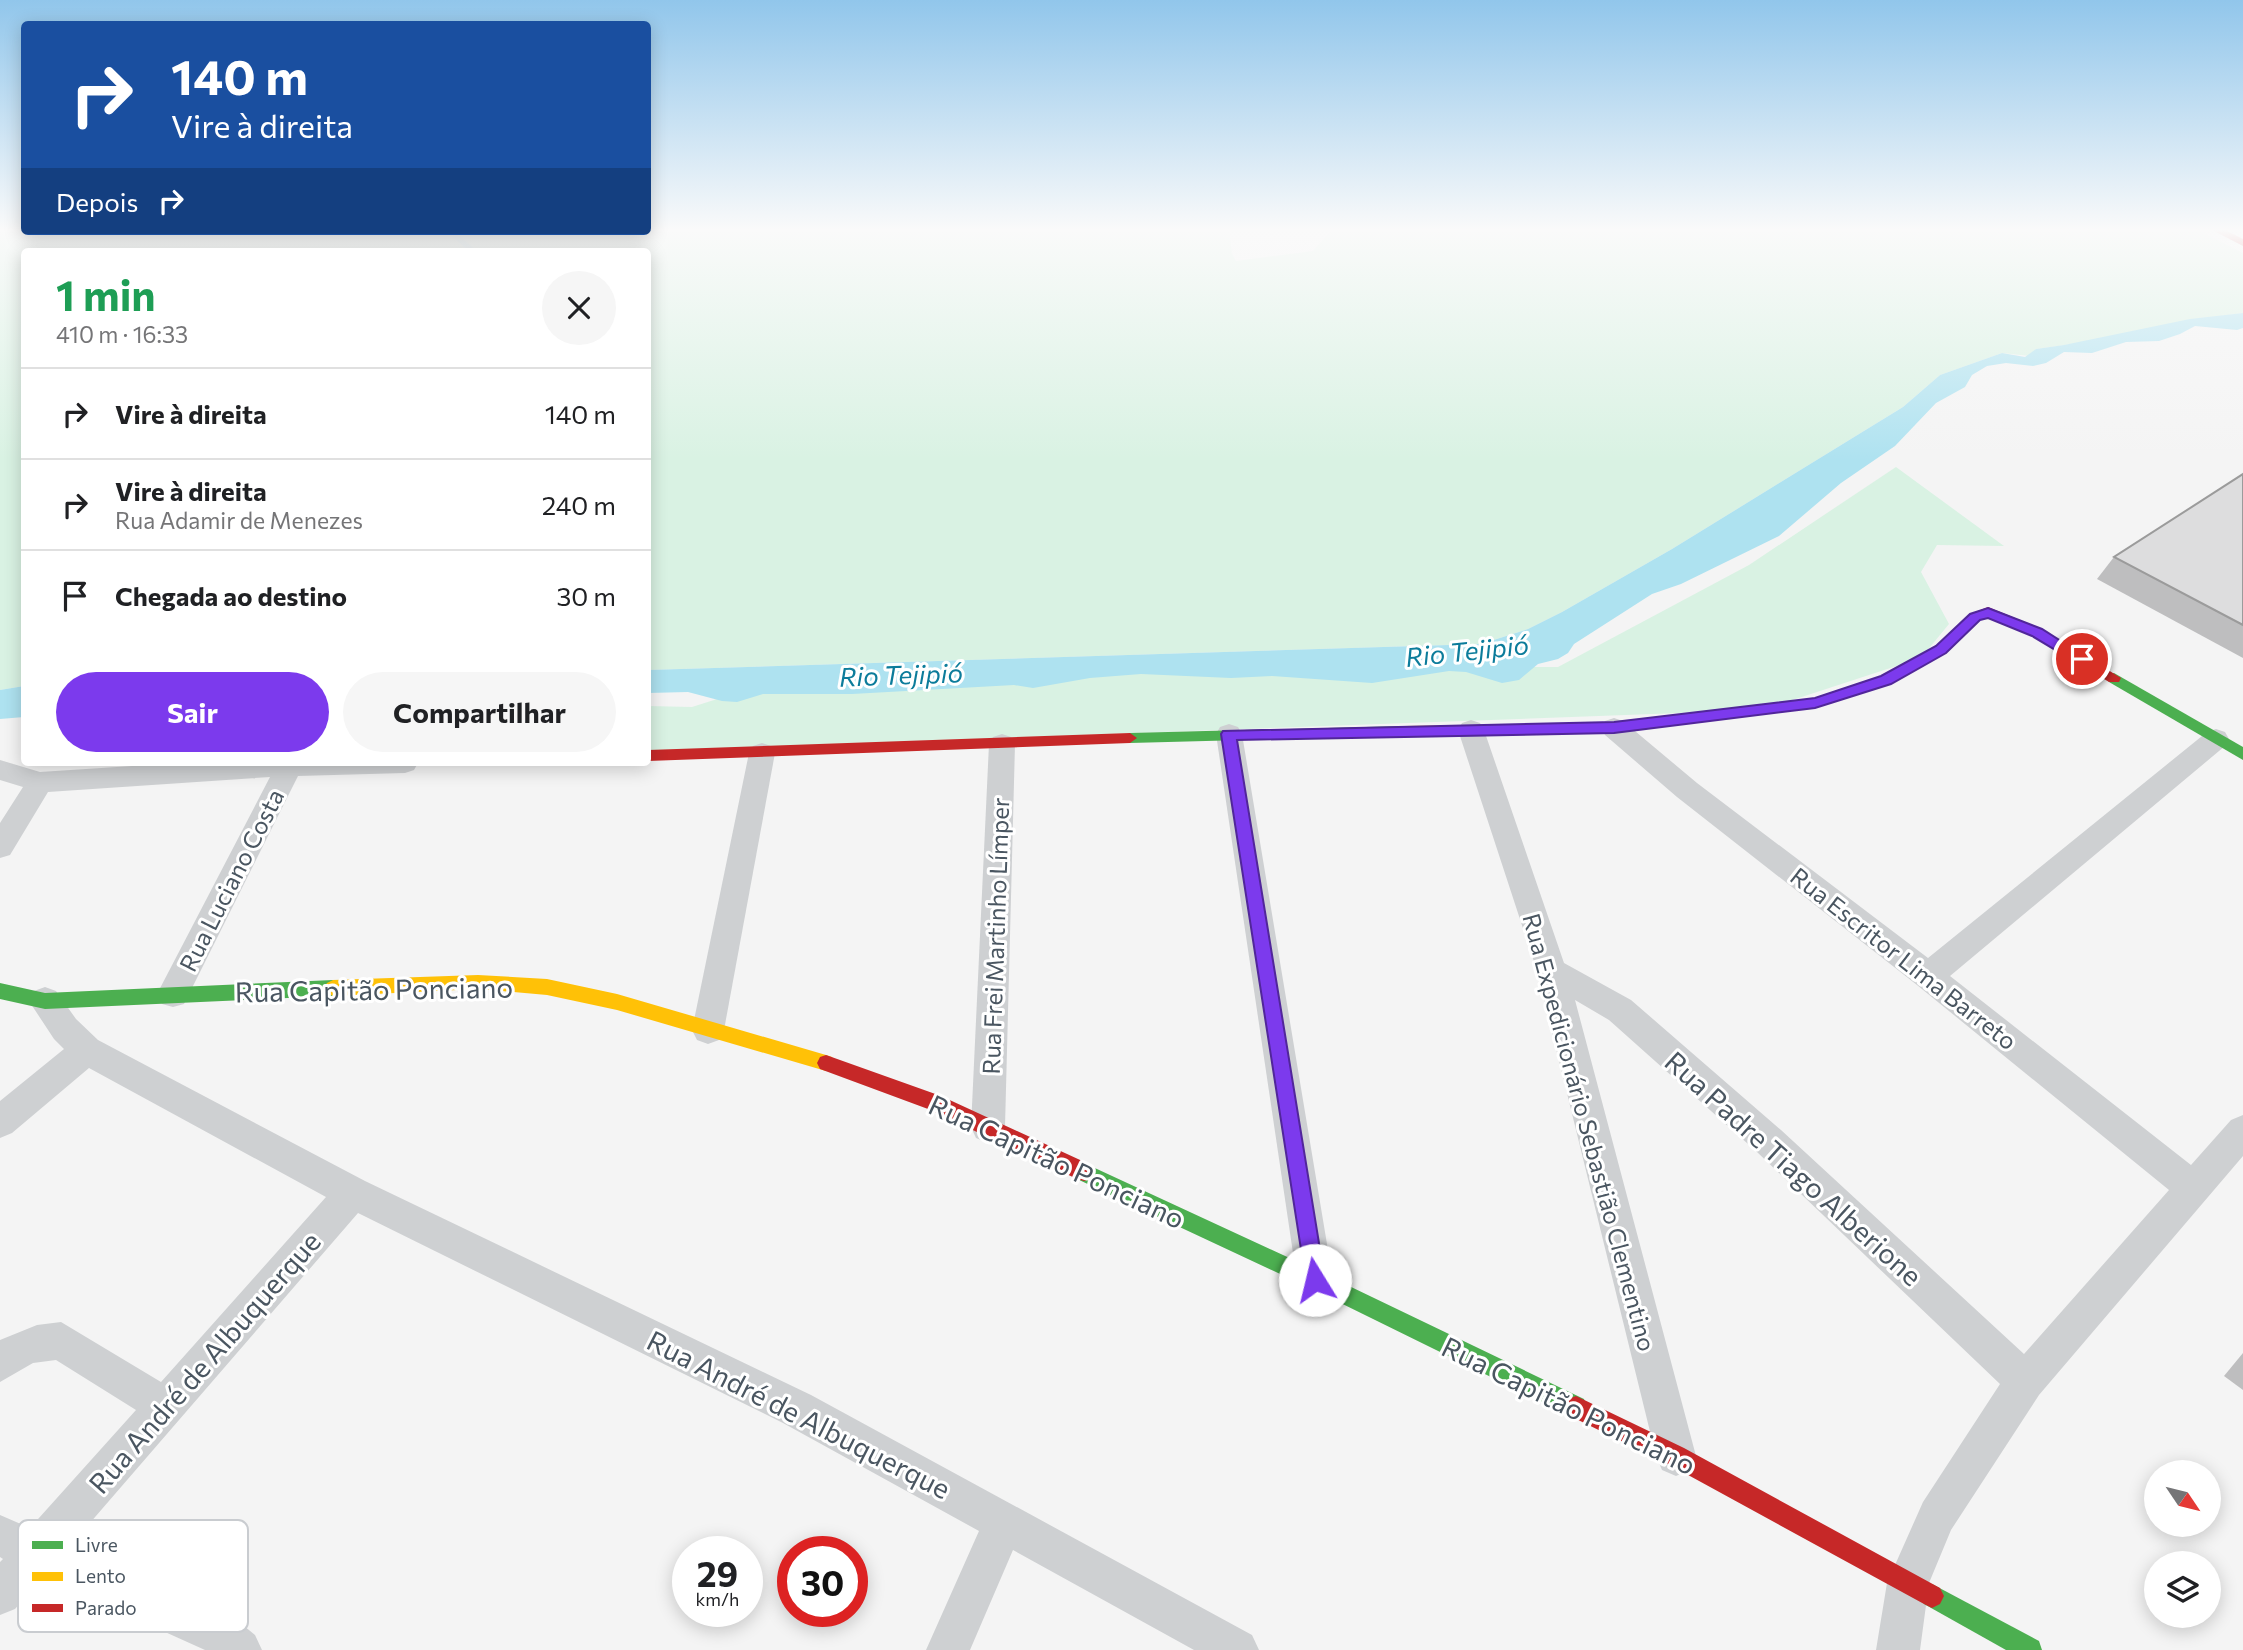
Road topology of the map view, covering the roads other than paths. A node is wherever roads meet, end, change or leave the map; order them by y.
1 (1614, 728) junction
2 (1471, 730) junction
3 (1229, 734) junction
4 (2217, 739) junction
5 (1002, 744) junction
6 (762, 752) junction
7 (2243, 754) edge
8 (651, 756) edge
9 (289, 766) joint
10 (0, 770) edge
11 (40, 782) junction
12 (0, 847) edge
13 (1552, 971) junction
14 (1928, 976) junction
15 (0, 991) edge
16 (173, 994) junction
17 (45, 1001) junction
18 (708, 1030) junction
19 (87, 1050) junction
20 (0, 1122) edge
21 (988, 1127) junction
22 (2243, 1131) edge
23 (2194, 1188) junction
24 (353, 1193) junction
25 (1315, 1280) junction
26 (0, 1363) edge
27 (2025, 1381) junction
28 (166, 1407) junction
29 (1676, 1456) junction
30 (44, 1520) edge
31 (1005, 1521) junction
32 (18, 1544) edge
33 (1908, 1583) junction
34 (0, 1594) edge
35 (214, 1632) edge
36 (240, 1650) edge
37 (948, 1650) edge
38 (1237, 1650) edge
39 (1898, 1650) edge
40 (2030, 1650) edge

1 - 2 main road
1 - 4 main road
1 - 14 street, Rua Escritor Lima Barreto
2 - 3 main road
2 - 13 street, Rua Expedicionário Sebastião Clementino
3 - 5 main road
3 - 25 street
4 - 7 main road
4 - 14 street
5 - 6 main road
5 - 21 street, Rua Frei Martinho Límper
6 - 8 main road
6 - 18 street
9 - 11 street
9 - 16 street, Rua Luciano Costa
10 - 11 street
11 - 12 street
13 - 27 street, Rua Padre Tiago Alberione
13 - 29 street, Rua Expedicionário Sebastião Clementino
14 - 23 street, Rua Escritor Lima Barreto
15 - 17 main road, Rua Capitão Ponciano
16 - 17 main road, Rua Capitão Ponciano
16 - 18 main road, Rua Capitão Ponciano
17 - 19 street, Rua André de Albuquerque
18 - 21 main road, Rua Capitão Ponciano
19 - 20 street
19 - 24 street, Rua André de Albuquerque
21 - 25 main road, Rua Capitão Ponciano
22 - 23 street
23 - 27 street
24 - 28 street, Rua André de Albuquerque
24 - 31 street, Rua André de Albuquerque
25 - 29 main road, Rua Capitão Ponciano
26 - 28 street
27 - 33 street
28 - 30 street, Rua André de Albuquerque
29 - 33 main road, Rua Capitão Ponciano
31 - 37 street
31 - 38 street, Rua André de Albuquerque
32 - 34 street, Rua André de Albuquerque
33 - 39 street
33 - 40 main road, Rua Capitão Ponciano
35 - 36 street

